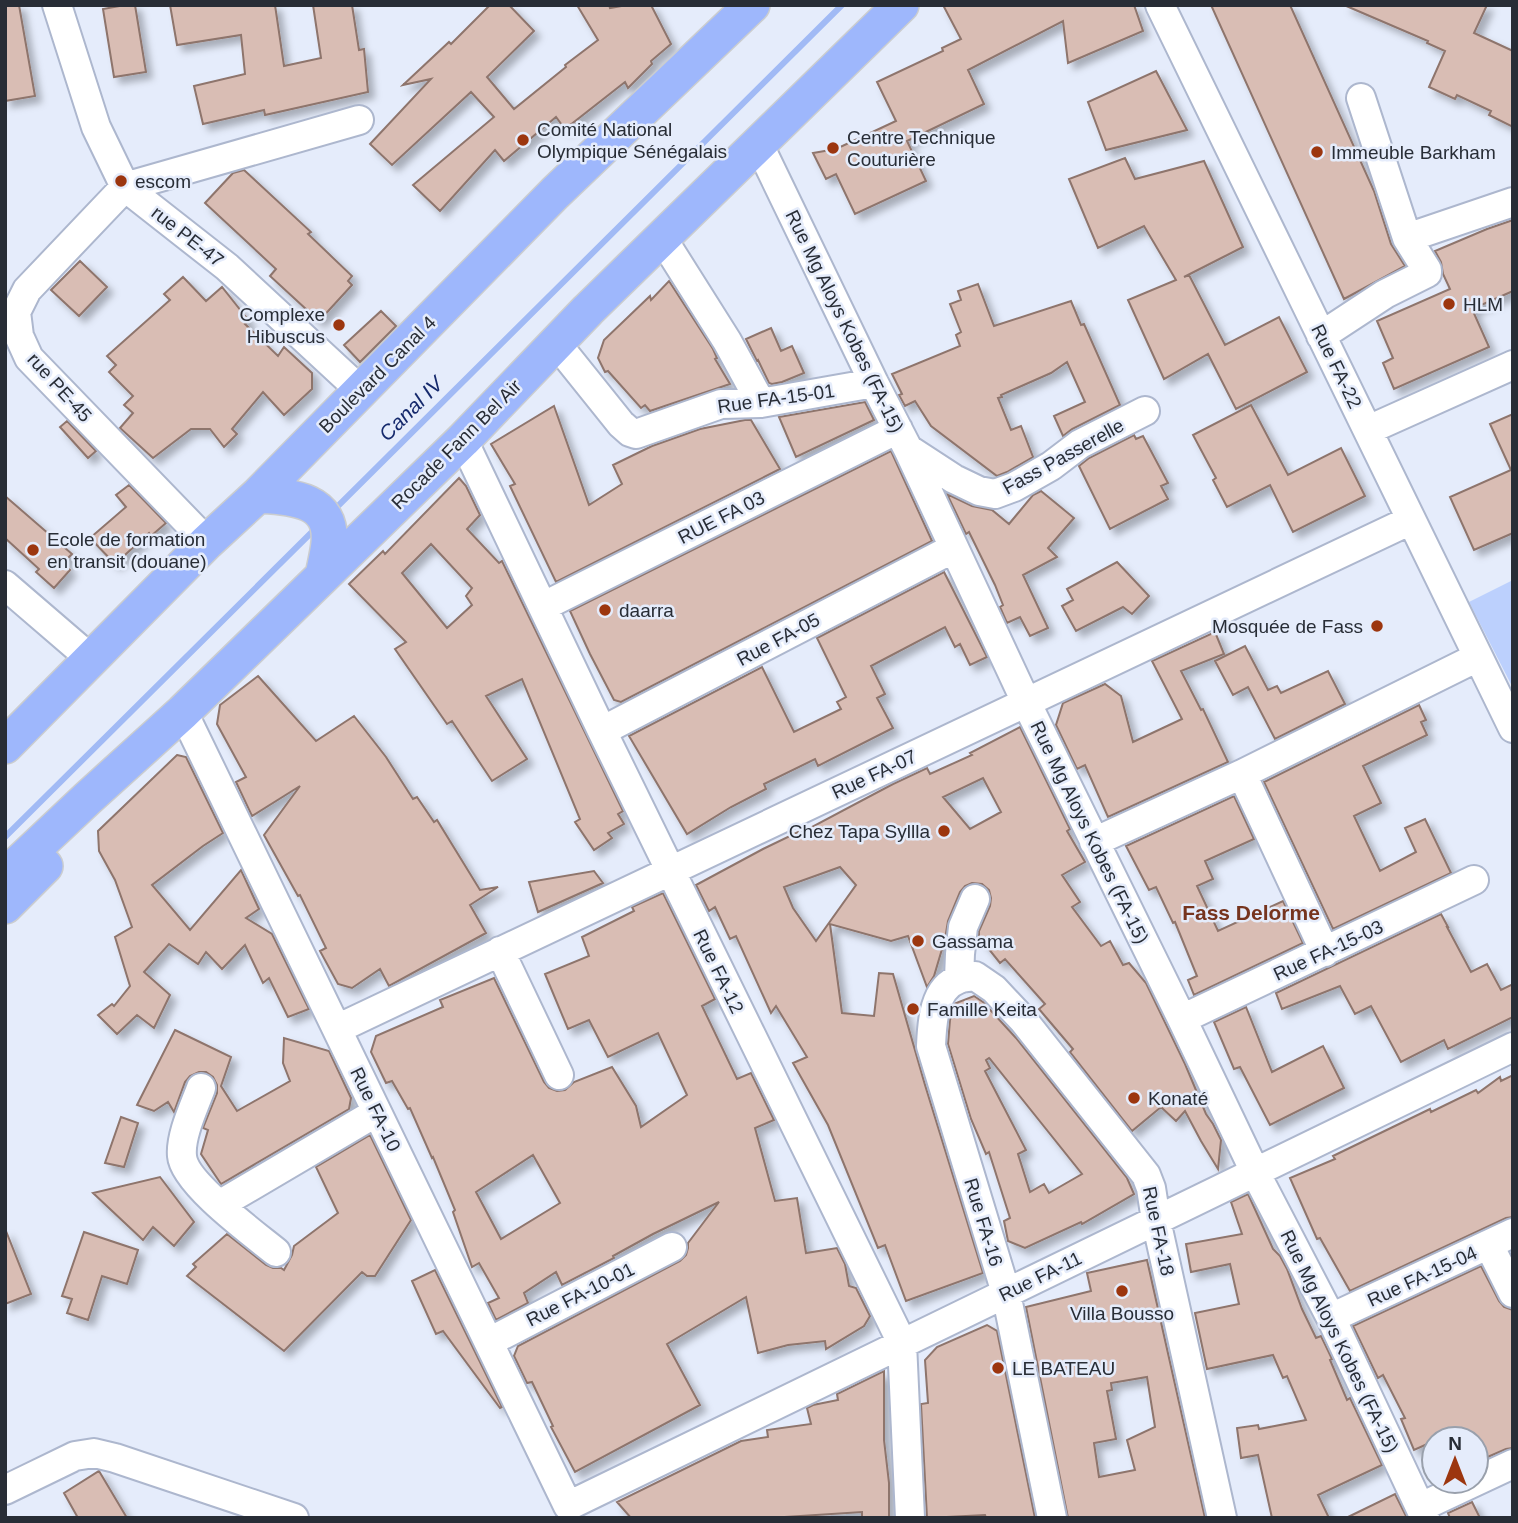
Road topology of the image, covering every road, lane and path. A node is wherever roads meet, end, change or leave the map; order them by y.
1 (57, 5) edge
2 (752, 5) edge
3 (901, 5) edge
4 (1160, 5) edge
5 (1361, 98) dead end
6 (359, 120) dead end
7 (759, 145) junction
8 (125, 187) junction
9 (1513, 202) edge
10 (662, 238) junction
11 (1407, 238) junction
12 (1321, 336) junction
13 (556, 343) junction
14 (1513, 365) edge
15 (874, 383) junction
16 (360, 391) junction
17 (761, 403) junction
18 (1145, 411) dead end
19 (1368, 430) junction
20 (903, 439) junction
21 (464, 440) junction
22 (258, 495) junction
23 (1411, 520) junction
24 (207, 542) junction
25 (954, 548) junction
26 (323, 576) junction
27 (5, 584) edge
28 (544, 606) junction
29 (1478, 657) junction
30 (91, 659) junction
31 (1026, 702) junction
32 (183, 712) junction
33 (1513, 727) edge
34 (602, 731) junction
35 (6, 745) edge
36 (1242, 774) junction
37 (88, 798) junction
38 (1094, 842) junction
39 (670, 870) junction
40 (5, 877) edge
41 (1474, 880) dead end
42 (975, 899) dead end
43 (5, 906) edge
44 (500, 951) junction
45 (1325, 952) junction
46 (960, 978) junction
47 (1182, 1019) junction
48 (337, 1029) junction
49 (1513, 1047) edge
50 (559, 1075) dead end
51 (201, 1088) dead end
52 (377, 1112) junction
53 (1255, 1172) junction
54 (219, 1205) junction
55 (1156, 1220) junction
56 (1501, 1239) edge
57 (672, 1247) dead end
58 (276, 1252) dead end
59 (1006, 1293) junction
60 (1513, 1293) edge
61 (1331, 1318) junction
62 (489, 1342) junction
63 (902, 1343) junction
64 (1513, 1464) edge
65 (5, 1490) edge
66 (566, 1512) edge
67 (1423, 1513) edge
68 (294, 1518) edge
69 (910, 1518) edge
70 (1052, 1518) edge
71 (1222, 1518) edge

1 - 8 street, rue PE-47
2 - 16 main road, Boulevard Canal 4
3 - 7 main road, Rocade Fann Bel Air
4 - 12 street, Rue FA-22
5 - 11 street
6 - 8 street
7 - 10 main road, Rocade Fann Bel Air
7 - 15 street, Rue Mg Aloys Kobes (FA-15)
8 - 16 street, rue PE-47
8 - 24 street, rue PE-45
9 - 11 street
10 - 13 main road, Rocade Fann Bel Air
10 - 17 street
11 - 12 street
12 - 19 street, Rue FA-22
13 - 17 street, Rue FA-15-01
13 - 21 main road, Rocade Fann Bel Air
14 - 19 street
15 - 17 street, Rue FA-15-01
15 - 20 street, Rue Mg Aloys Kobes (FA-15)
16 - 22 main road, Boulevard Canal 4
18 - 20 street, Fass Passerelle
19 - 23 street, Rue FA-22
20 - 25 street, Rue Mg Aloys Kobes (FA-15)
20 - 28 street, RUE FA 03
21 - 26 main road, Rocade Fann Bel Air
21 - 28 street, Rue FA-12
22 - 24 main road, Boulevard Canal 4
22 - 26 main road
23 - 29 street, Rue FA-22
23 - 31 street, Rue FA-07
24 - 30 main road, Boulevard Canal 4
25 - 31 street, Rue Mg Aloys Kobes (FA-15)
25 - 34 street, Rue FA-05
26 - 32 main road, Rocade Fann Bel Air
27 - 30 street
28 - 34 street, Rue FA-12
29 - 33 street, Rue FA-22
29 - 36 street
30 - 35 main road, Boulevard Canal 4
31 - 38 street, Rue Mg Aloys Kobes (FA-15)
31 - 39 street, Rue FA-07
32 - 37 main road, Rocade Fann Bel Air
32 - 48 street, Rue FA-10
34 - 39 street, Rue FA-12
36 - 38 street
36 - 45 street
37 - 40 main road, Rocade Fann Bel Air
37 - 43 main road
38 - 47 street, Rue Mg Aloys Kobes (FA-15)
39 - 44 street, Rue FA-07
39 - 63 street, Rue FA-12
41 - 45 street, Rue FA-15-03
42 - 46 street
44 - 48 street, Rue FA-07
44 - 50 street
45 - 47 street, Rue FA-15-03
46 - 55 street, Rue FA-18
46 - 59 street, Rue FA-16
47 - 53 street, Rue Mg Aloys Kobes (FA-15)
48 - 52 street, Rue FA-10
49 - 53 street, Rue FA-11
51 - 54 street
52 - 54 street
52 - 62 street, Rue FA-10
53 - 55 street, Rue FA-11
53 - 61 street, Rue Mg Aloys Kobes (FA-15)
54 - 58 street
55 - 59 street, Rue FA-11
55 - 71 street, Rue FA-18
56 - 60 street
56 - 61 street, Rue FA-15-04
57 - 62 street, Rue FA-10-01
59 - 63 street, Rue FA-11
59 - 70 street, Rue FA-16
61 - 67 street, Rue Mg Aloys Kobes (FA-15)
62 - 66 street, Rue FA-10
63 - 66 street, Rue FA-11
63 - 69 street, Rue FA-12
64 - 67 street
65 - 68 street

